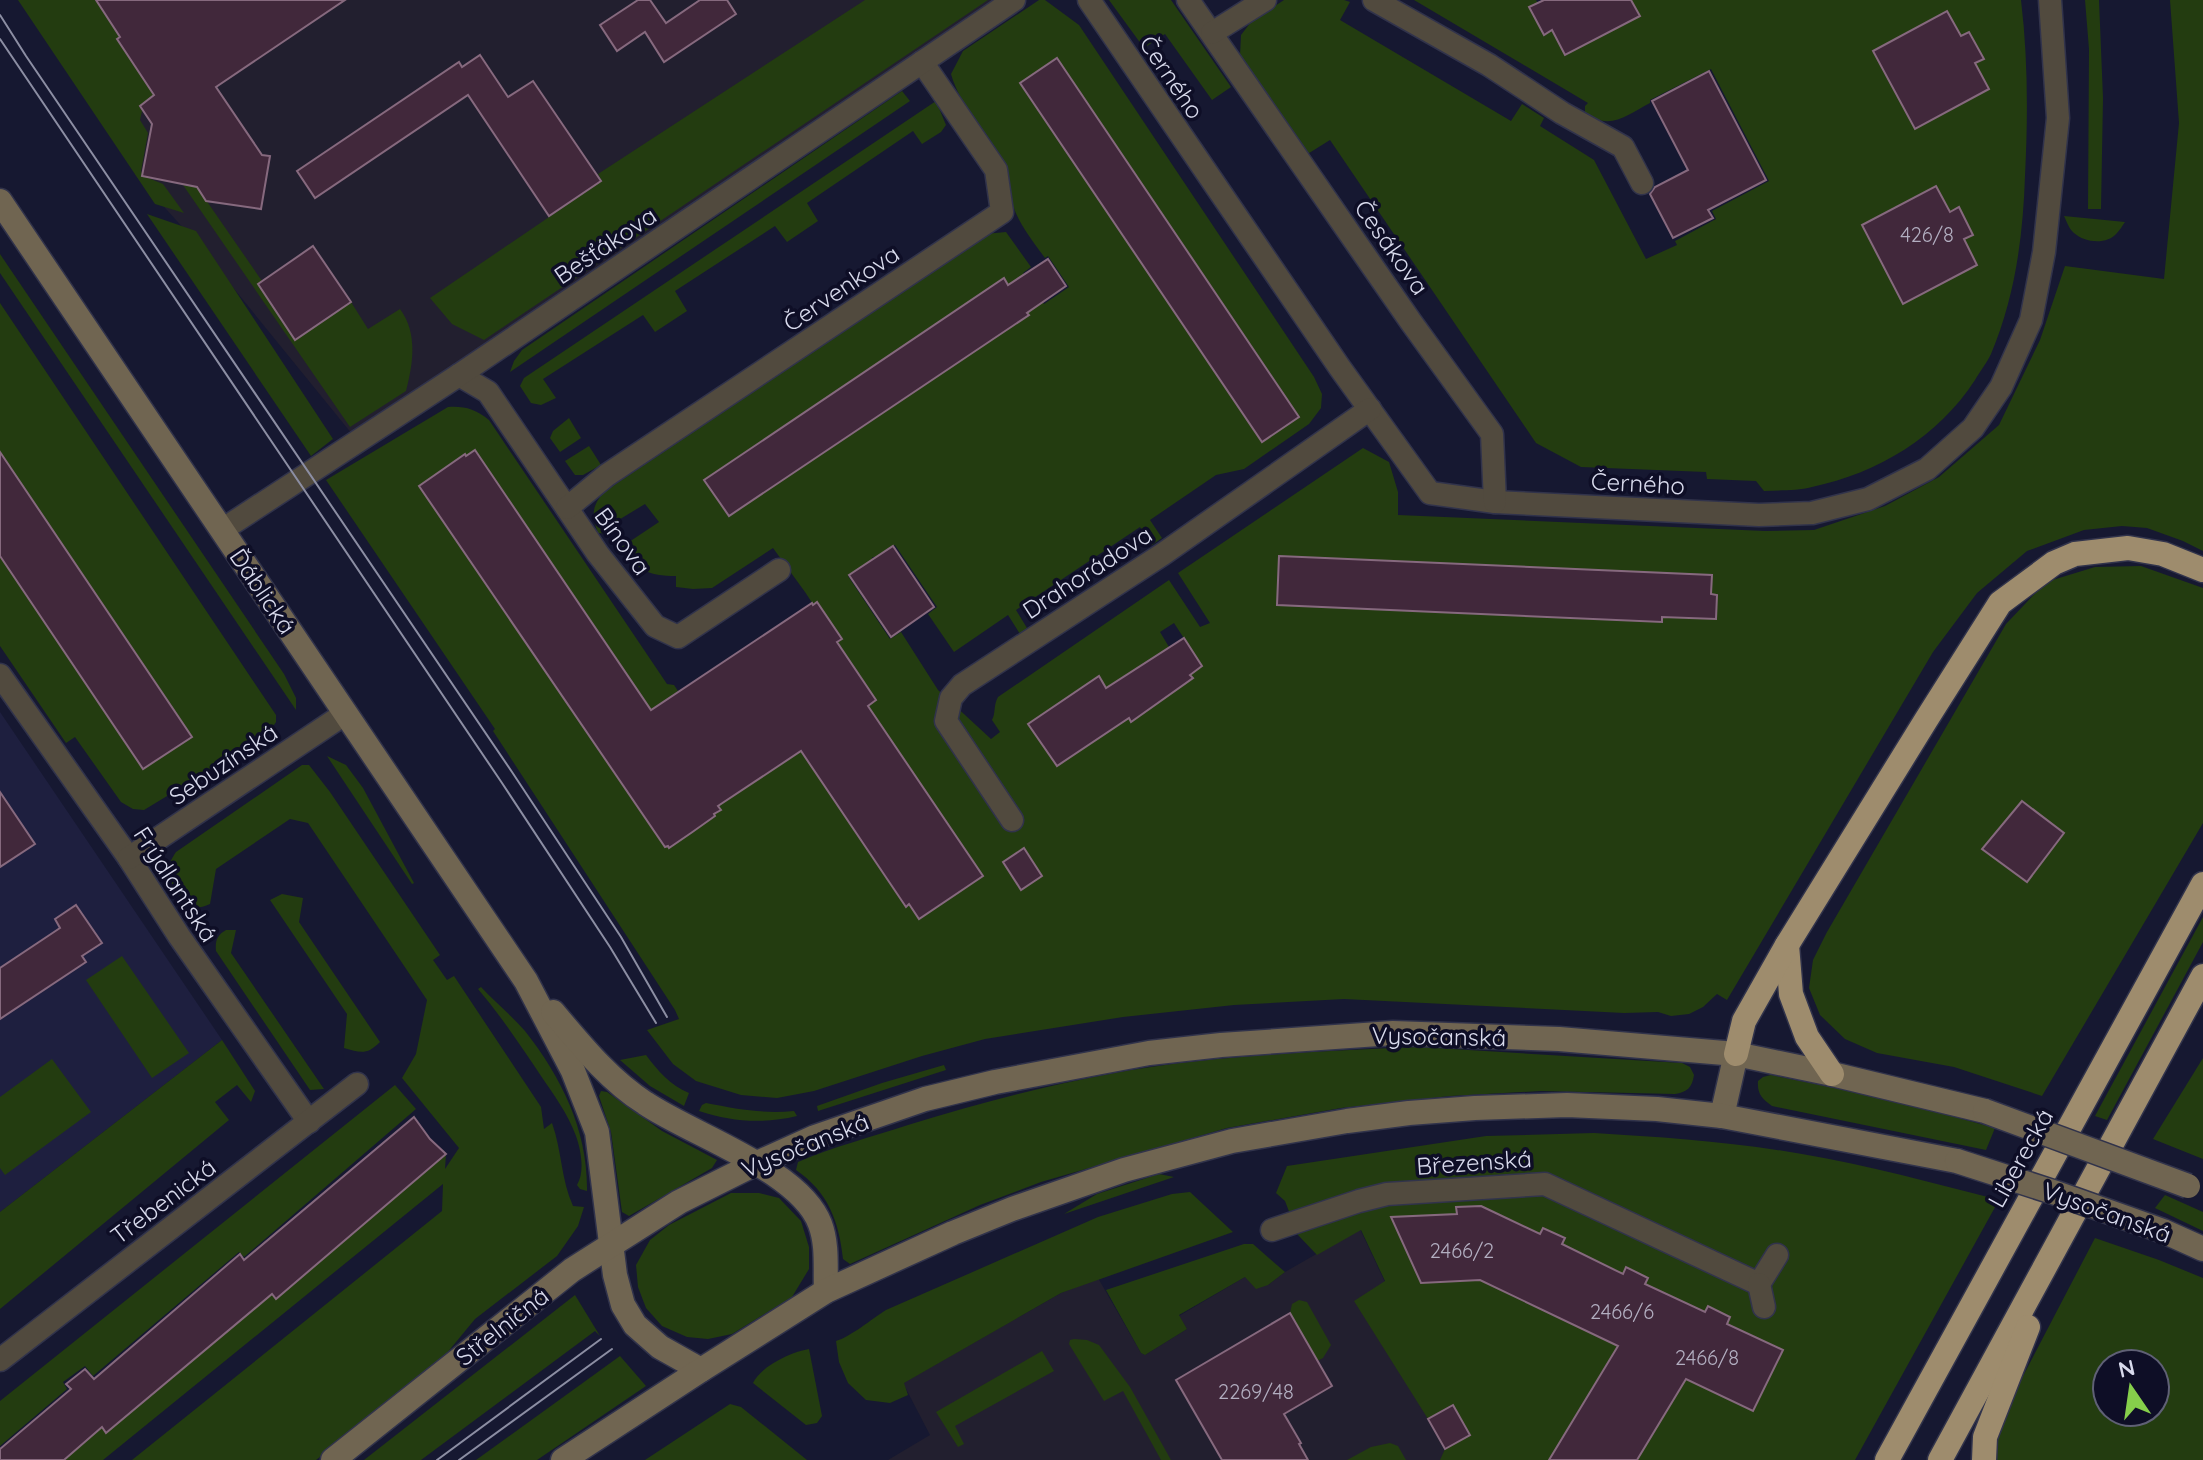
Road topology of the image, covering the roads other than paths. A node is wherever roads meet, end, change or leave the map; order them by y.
1 (1014, 0) edge
2 (1089, 0) edge
3 (1188, 0) edge
4 (1265, 0) edge
5 (1374, 0) edge
6 (2050, 0) edge
7 (1212, 33) junction
8 (922, 62) junction
9 (1642, 183) dead end
10 (0, 201) edge
11 (459, 375) junction
12 (1370, 409) junction
13 (1495, 502) junction
14 (567, 508) junction
15 (222, 530) junction
16 (779, 570) dead end
17 (2203, 570) edge
18 (0, 675) edge
19 (346, 713) junction
20 (1012, 820) dead end
21 (129, 858) junction
22 (2203, 884) edge
23 (1787, 945) junction
24 (2203, 976) edge
25 (526, 981) junction
26 (1736, 1054) junction
27 (1832, 1074) junction
28 (357, 1084) dead end
29 (1722, 1116) junction
30 (309, 1122) junction
31 (755, 1164) junction
32 (2196, 1190) edge
33 (679, 1202) joint
34 (1272, 1230) dead end
35 (2063, 1236) junction
36 (611, 1245) junction
37 (2203, 1249) edge
38 (1777, 1255) dead end
39 (1759, 1284) junction
40 (826, 1291) junction
41 (1764, 1307) dead end
42 (0, 1360) edge
43 (701, 1370) junction
44 (333, 1460) edge
45 (563, 1460) edge
46 (1887, 1460) edge
47 (1940, 1460) edge
48 (1984, 1460) edge

1 - 8 street, Bešťákova
2 - 12 street, Černého
3 - 7 street, Česákova
4 - 7 street
5 - 9 street
6 - 13 street, Černého
7 - 13 street, Česákova
8 - 11 street, Bešťákova
8 - 14 street, Červenkova
10 - 15 main road, Ďáblická
11 - 14 street, Bínova
11 - 15 street, Bešťákova
12 - 13 street, Černého
12 - 20 street, Drahorádova
14 - 16 street, Bínova
15 - 19 main road, Ďáblická
17 - 23 highway
18 - 21 street, Frýdlantská
19 - 21 street, Sebuzínská
19 - 25 main road, Ďáblická
21 - 30 street, Frýdlantská
22 - 46 highway, Liberecká
23 - 26 highway
23 - 27 highway
24 - 35 highway
25 - 31 main road
25 - 36 main road
26 - 27 main road, Vysočanská
26 - 29 main road
26 - 31 main road, Vysočanská
27 - 32 main road, Vysočanská, bridge
28 - 30 street, Třebenická
29 - 37 main road, Vysočanská, bridge
29 - 40 main road, Vysočanská
30 - 42 street, Třebenická
31 - 33 main road, Vysočanská
31 - 40 main road
33 - 36 main road, Střelničná
34 - 39 street, Březenská
35 - 47 highway
35 - 48 highway
36 - 43 main road
36 - 44 main road, Střelničná
38 - 39 street
39 - 41 street
40 - 43 main road, Vysočanská
43 - 45 main road

